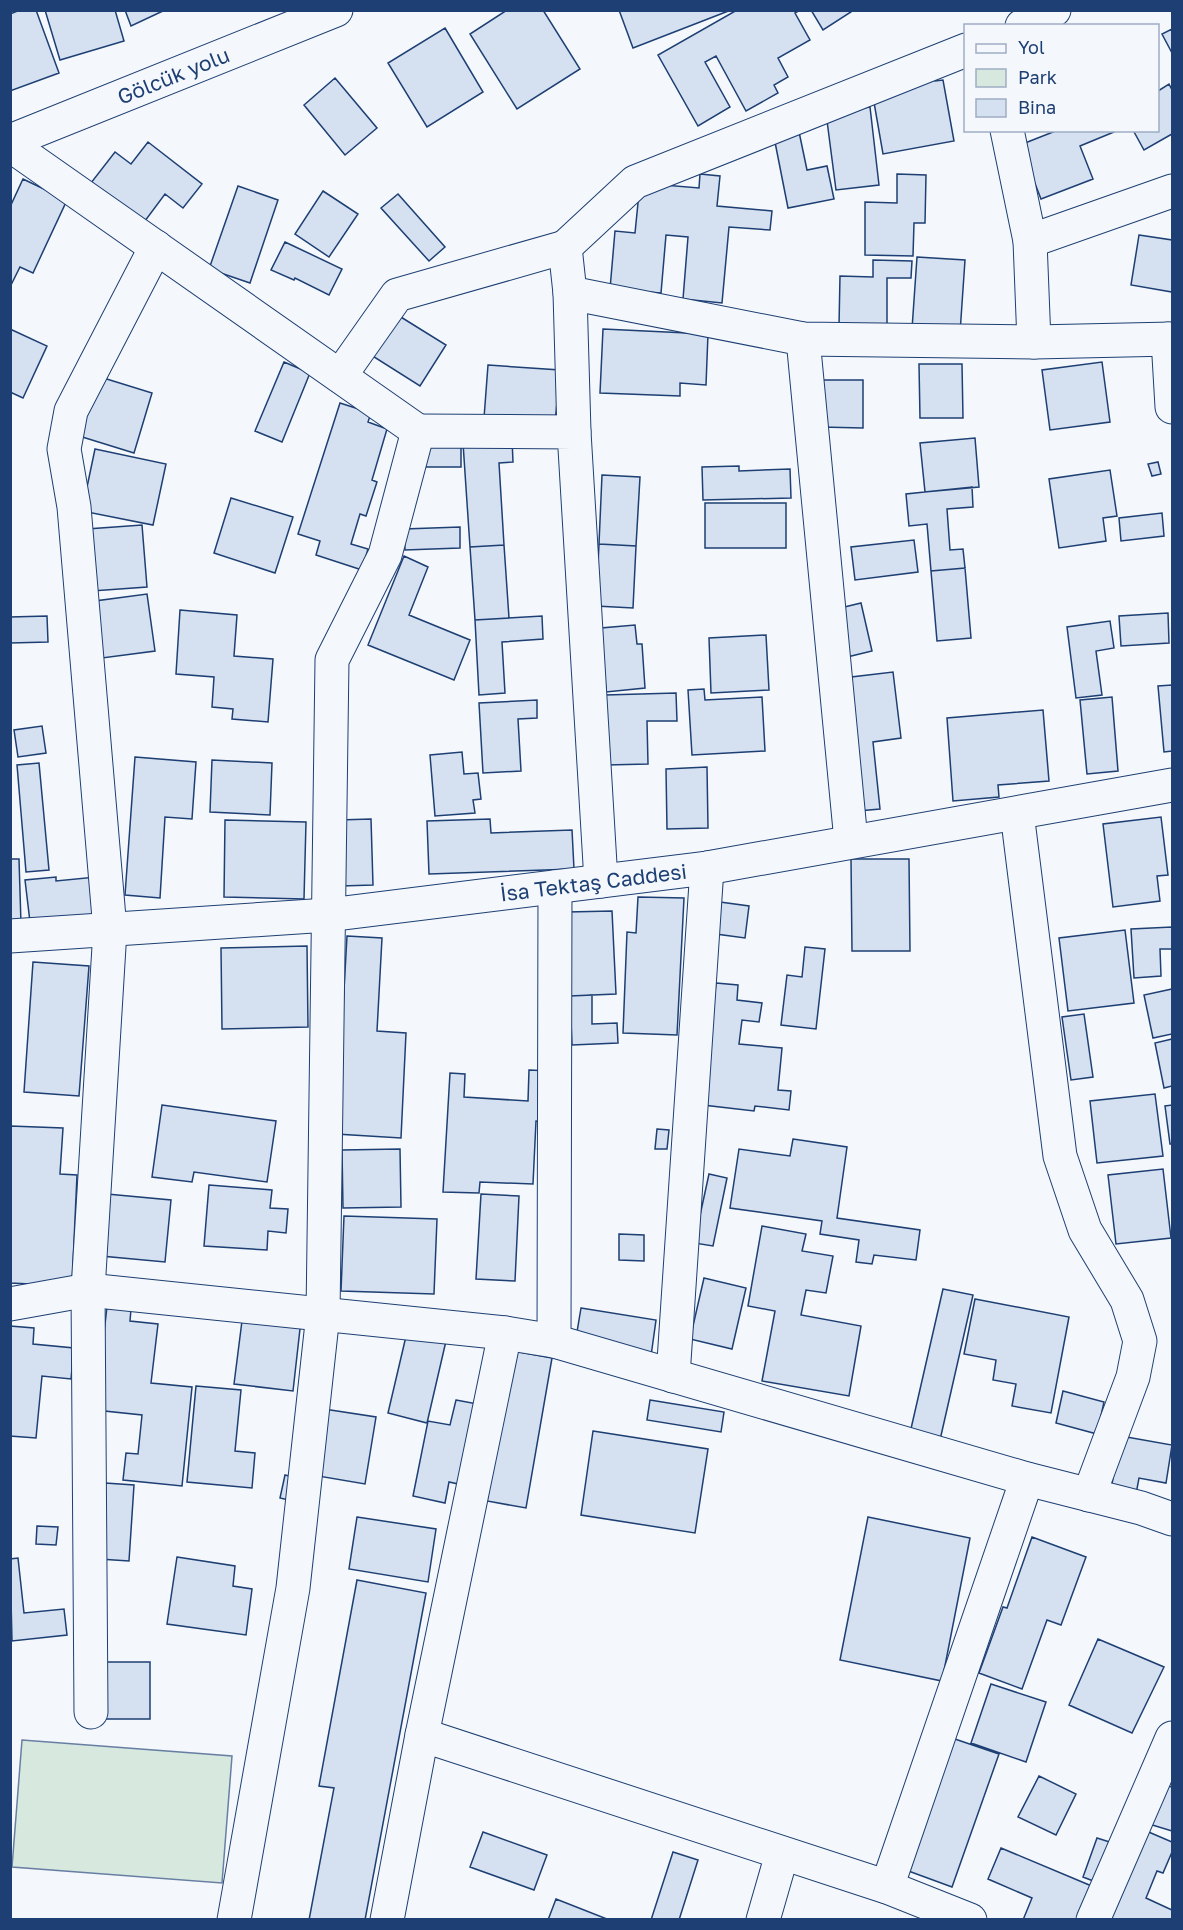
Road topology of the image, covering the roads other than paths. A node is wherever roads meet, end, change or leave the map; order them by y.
1 (336, 10) edge
2 (1054, 10) edge
3 (1026, 24) edge
4 (964, 51) edge
5 (1007, 132) edge
6 (10, 143) edge
7 (1173, 192) edge
8 (1030, 241) junction
9 (156, 247) junction
10 (565, 247) junction
11 (570, 292) junction
12 (803, 339) junction
13 (1170, 339) edge
14 (1034, 342) junction
15 (340, 376) junction
16 (1173, 407) edge
17 (418, 431) junction
18 (574, 432) junction
19 (1173, 785) edge
20 (1017, 813) junction
21 (851, 841) junction
22 (708, 868) junction
23 (601, 880) junction
24 (555, 886) junction
25 (328, 915) junction
26 (110, 930) junction
27 (10, 936) edge
28 (88, 1290) junction
29 (10, 1304) edge
30 (323, 1314) junction
31 (505, 1333) junction
32 (554, 1341) junction
33 (673, 1376) junction
34 (1027, 1479) junction
35 (1089, 1495) junction
36 (1173, 1519) edge
37 (91, 1712) dead end
38 (422, 1735) junction
39 (1173, 1738) edge
40 (782, 1854) junction
41 (887, 1887) junction
42 (234, 1920) edge
43 (387, 1920) edge
44 (763, 1920) edge
45 (970, 1920) edge
46 (1093, 1920) edge

1 - 6 street, Gölcük yolu
2 - 3 street
4 - 10 street
5 - 8 street
6 - 9 street
7 - 8 street
8 - 14 street
9 - 15 street
9 - 26 street
10 - 11 street
10 - 15 street
11 - 12 street
11 - 18 street
12 - 14 street
12 - 21 street
13 - 14 street
13 - 16 street
15 - 17 street
17 - 18 street
17 - 25 street
18 - 23 street
19 - 20 street, İsa Tektaş Caddesi
20 - 21 street, İsa Tektaş Caddesi
20 - 35 street
21 - 22 street, İsa Tektaş Caddesi
22 - 23 street, İsa Tektaş Caddesi
22 - 33 street
23 - 24 street, İsa Tektaş Caddesi
24 - 25 street, İsa Tektaş Caddesi
24 - 32 street
25 - 26 street, İsa Tektaş Caddesi
25 - 30 street
26 - 27 street, İsa Tektaş Caddesi
26 - 28 street
28 - 29 street
28 - 30 street
28 - 37 street
30 - 31 street
30 - 42 street
31 - 32 street
31 - 38 street
32 - 33 street
33 - 34 street
34 - 35 street
34 - 41 street
35 - 36 street
38 - 40 street
38 - 43 street
39 - 46 street
40 - 41 street
40 - 44 street
41 - 45 street

